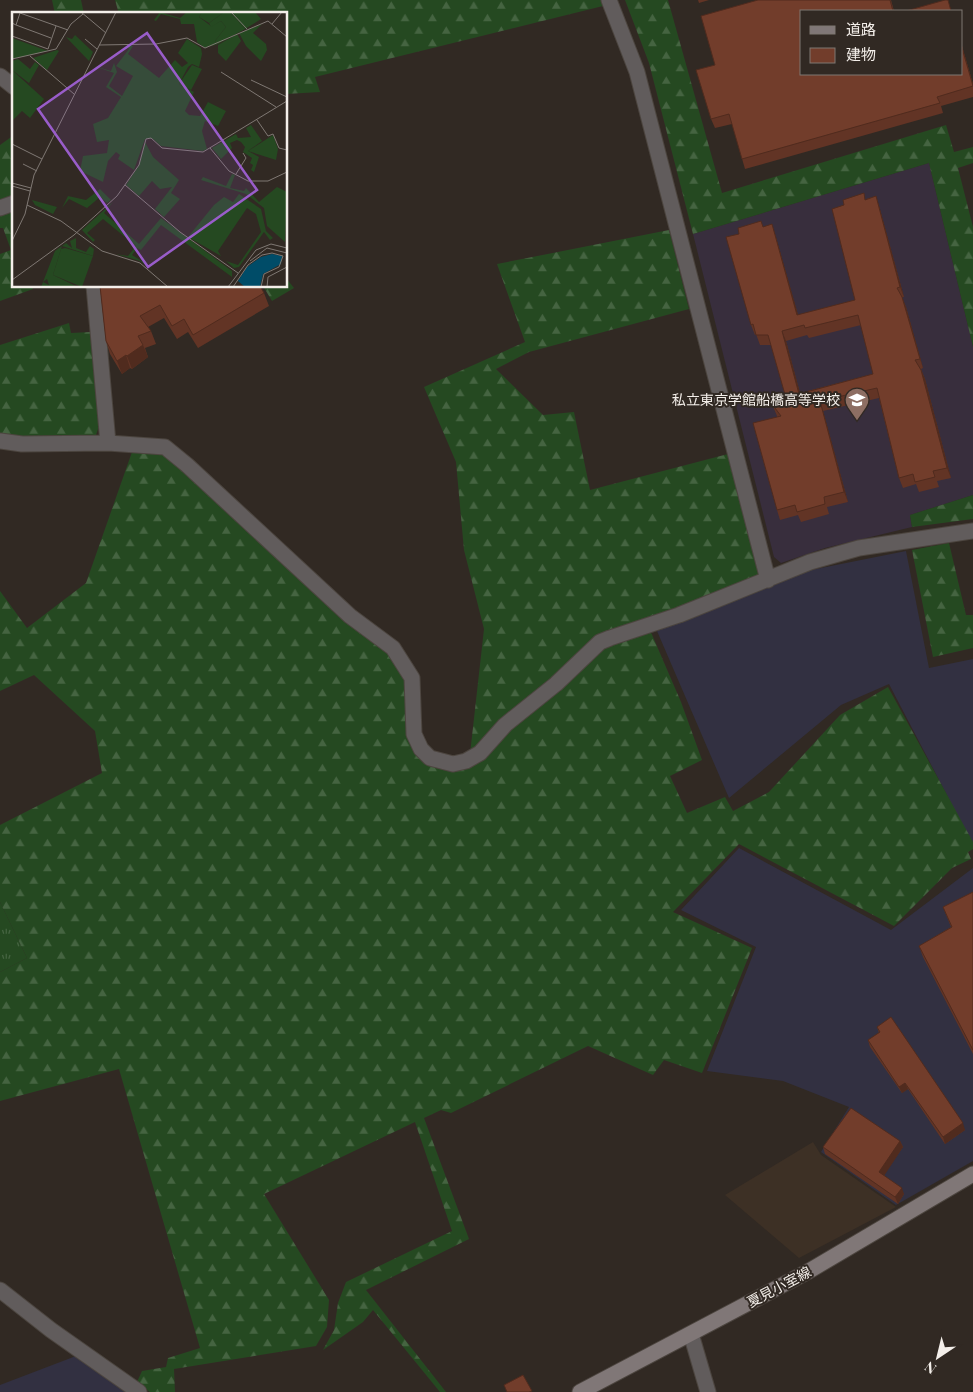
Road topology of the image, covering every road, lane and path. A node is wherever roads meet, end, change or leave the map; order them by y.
1 (609, 0) edge
2 (0, 76) edge
3 (12, 85) edge
4 (12, 204) edge
5 (0, 208) edge
6 (94, 288) edge
7 (0, 440) edge
8 (108, 443) junction
9 (973, 531) edge
10 (768, 580) junction
11 (973, 1174) edge
12 (0, 1290) edge
13 (691, 1334) junction
14 (139, 1392) edge
15 (580, 1392) edge
16 (708, 1392) edge

1 - 10 street
2 - 3 street
4 - 5 street
6 - 8 street
7 - 8 street
8 - 10 street
9 - 10 street
11 - 13 main road, 夏見小室線
12 - 14 street
13 - 15 main road, 夏見小室線
13 - 16 street

